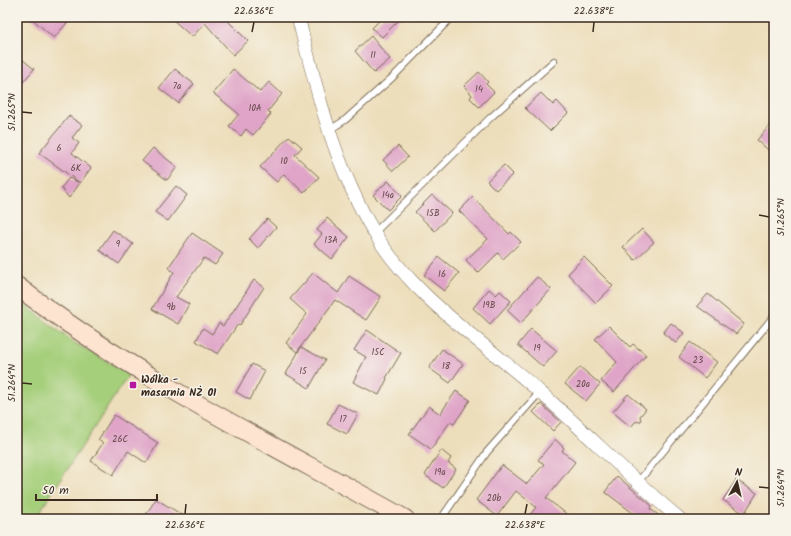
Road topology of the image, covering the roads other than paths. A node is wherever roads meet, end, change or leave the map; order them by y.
1 (298, 17) edge
2 (452, 17) edge
3 (554, 61) dead end
4 (328, 131) junction
5 (374, 233) junction
6 (17, 286) edge
7 (774, 316) edge
8 (540, 392) junction
9 (638, 482) junction
10 (405, 519) edge
11 (440, 519) edge
12 (680, 519) edge

1 - 4 street
2 - 4 lane
3 - 5 lane
4 - 5 street
5 - 8 street
6 - 10 street
7 - 9 lane
8 - 9 street
8 - 11 lane
9 - 12 street

